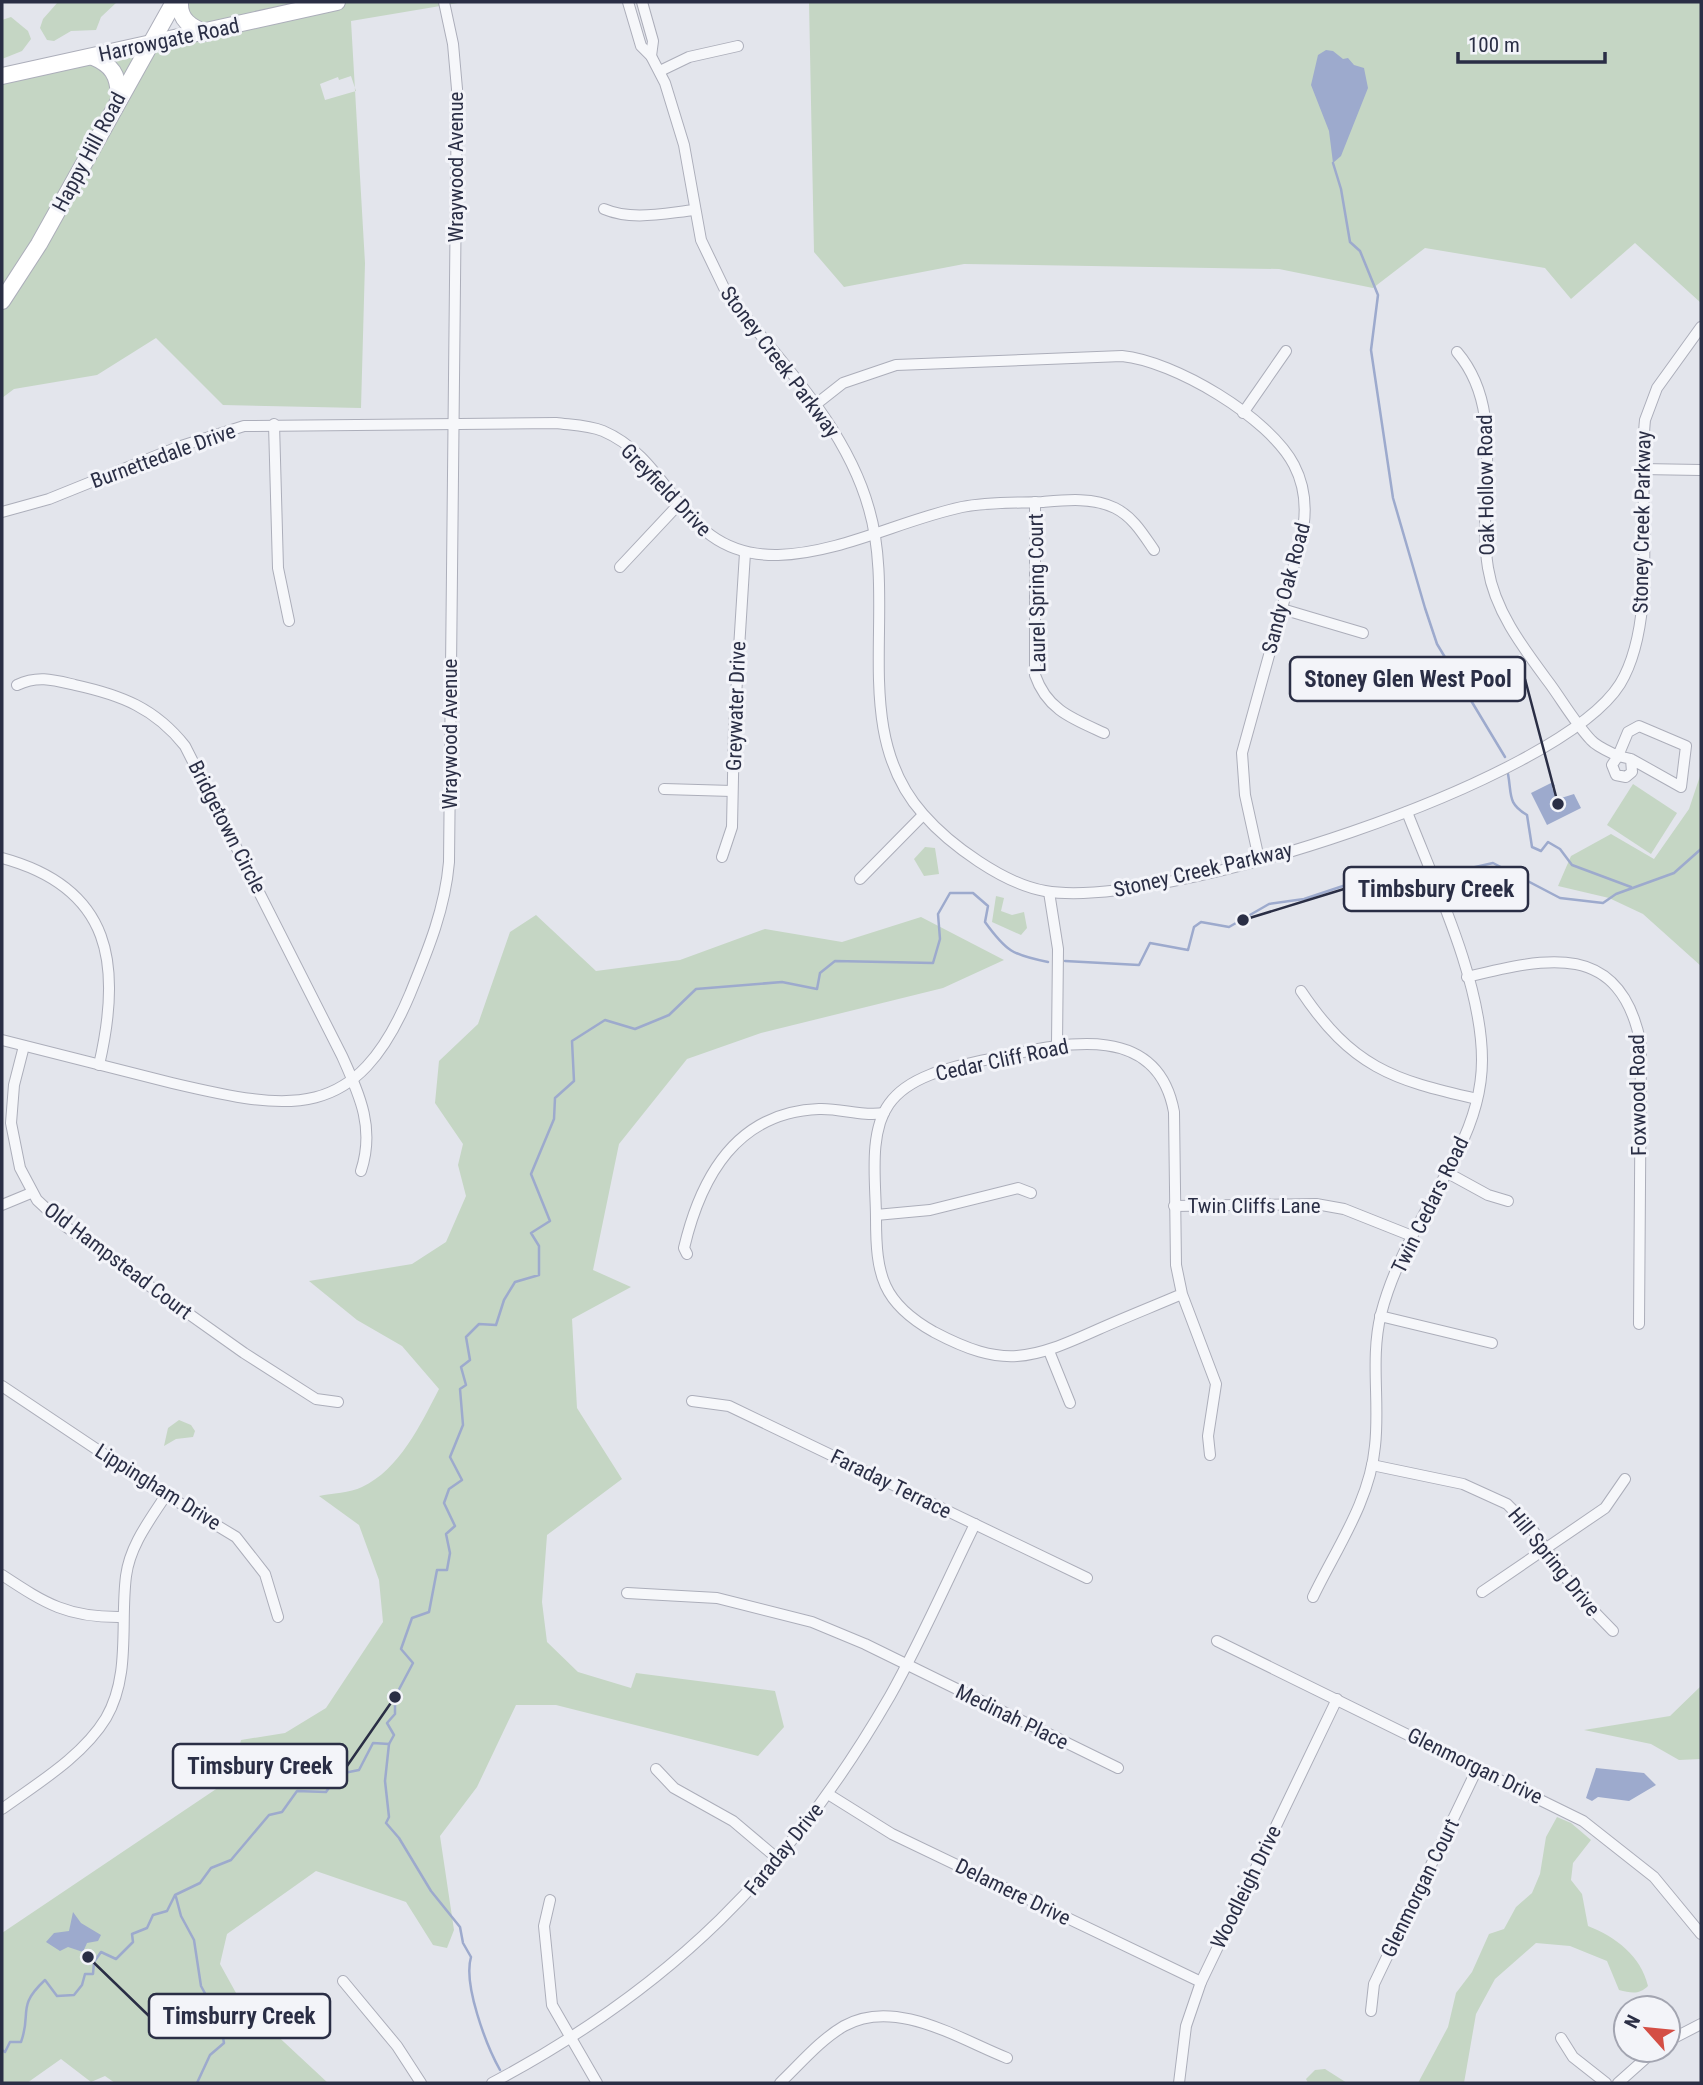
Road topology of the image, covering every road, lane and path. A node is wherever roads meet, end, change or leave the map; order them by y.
1 (174, 2) edge
2 (180, 2) edge
3 (337, 2) edge
4 (444, 2) edge
5 (628, 2) edge
6 (642, 2) edge
7 (206, 33) junction
8 (149, 45) junction
9 (738, 47) dead end
10 (651, 56) junction
11 (93, 57) junction
12 (660, 71) junction
13 (2, 76) edge
14 (119, 95) junction
15 (604, 209) dead end
16 (695, 210) junction
17 (2, 301) edge
18 (1701, 327) edge
19 (1286, 351) dead end
20 (1457, 352) dead end
21 (815, 405) junction
22 (1242, 413) junction
23 (454, 424) junction
24 (274, 425) junction
25 (1642, 469) junction
26 (1700, 470) edge
27 (1035, 502) junction
28 (679, 504) junction
29 (2, 512) edge
30 (875, 533) junction
31 (1154, 550) dead end
32 (745, 552) junction
33 (620, 566) dead end
34 (1282, 608) junction
35 (289, 621) dead end
36 (1363, 633) dead end
37 (17, 685) dead end
38 (1581, 724) junction
39 (1104, 733) dead end
40 (1618, 757) junction
41 (1631, 759) junction
42 (664, 789) dead end
43 (732, 791) junction
44 (1407, 812) junction
45 (923, 815) junction
46 (722, 857) dead end
47 (2, 858) edge
48 (1259, 859) junction
49 (860, 879) dead end
50 (1049, 892) junction
51 (1467, 977) junction
52 (1301, 991) dead end
53 (2, 1040) edge
54 (1057, 1044) junction
55 (24, 1046) junction
56 (99, 1065) junction
57 (352, 1079) junction
58 (1477, 1099) junction
59 (884, 1113) junction
60 (360, 1171) dead end
61 (1446, 1172) junction
62 (31, 1193) junction
63 (1031, 1193) dead end
64 (1508, 1201) dead end
65 (2, 1205) edge
66 (1174, 1206) junction
67 (876, 1216) junction
68 (1412, 1236) junction
69 (687, 1254) dead end
70 (1182, 1294) junction
71 (1380, 1316) junction
72 (1639, 1324) dead end
73 (1492, 1343) dead end
74 (1049, 1351) junction
75 (2, 1386) edge
76 (692, 1401) dead end
77 (338, 1402) dead end
78 (1070, 1403) dead end
79 (1210, 1455) dead end
80 (1373, 1465) junction
81 (1625, 1479) dead end
82 (166, 1495) junction
83 (975, 1524) junction
84 (1545, 1549) junction
85 (2, 1575) edge
86 (1087, 1578) dead end
87 (1482, 1591) dead end
88 (627, 1593) dead end
89 (1313, 1597) dead end
90 (123, 1617) junction
91 (278, 1618) dead end
92 (1613, 1631) dead end
93 (1217, 1641) dead end
94 (906, 1666) junction
95 (1338, 1699) junction
96 (1478, 1767) junction
97 (1118, 1768) dead end
98 (656, 1769) dead end
99 (828, 1794) junction
100 (2, 1809) edge
101 (778, 1859) junction
102 (550, 1900) dead end
103 (1701, 1934) edge
104 (343, 1981) dead end
105 (1201, 1982) junction
106 (1371, 2011) dead end
107 (1701, 2024) edge
108 (1682, 2034) edge
109 (1561, 2038) dead end
110 (570, 2040) junction
111 (1007, 2058) dead end
112 (1639, 2064) edge
113 (421, 2083) edge
114 (492, 2083) edge
115 (597, 2083) edge
116 (780, 2083) edge
117 (1179, 2083) edge
118 (1606, 2083) edge
119 (1618, 2083) edge

1 - 8 main road, Happy Hill Road
2 - 7 main road
3 - 7 main road, Harrowgate Road
4 - 23 street, Wraywood Avenue
5 - 10 street, Stoney Creek Parkway
6 - 10 street, Stoney Creek Parkway
7 - 8 main road, Harrowgate Road
8 - 11 main road, Harrowgate Road
8 - 14 main road, Happy Hill Road
9 - 12 street
10 - 12 street, Stoney Creek Parkway
11 - 13 main road, Harrowgate Road
11 - 14 main road
12 - 16 street, Stoney Creek Parkway
14 - 17 main road, Happy Hill Road
15 - 16 street
16 - 21 street, Stoney Creek Parkway
18 - 25 street, Stoney Creek Parkway
19 - 22 street
20 - 38 street, Oak Hollow Road
21 - 22 street, Sandy Oak Road
21 - 30 street, Stoney Creek Parkway
22 - 34 street, Sandy Oak Road
23 - 24 street, Burnettedale Drive
23 - 28 street, Greyfield Drive
23 - 57 street, Wraywood Avenue
24 - 29 street, Burnettedale Drive
24 - 35 street
25 - 26 street
25 - 38 street, Stoney Creek Parkway
27 - 30 street, Greyfield Drive
27 - 31 street, Greyfield Drive
27 - 39 street, Laurel Spring Court
28 - 32 street, Greyfield Drive
28 - 33 street
30 - 32 street, Greyfield Drive
30 - 45 street, Stoney Creek Parkway
32 - 43 street, Greywater Drive
34 - 36 street
34 - 48 street, Sandy Oak Road
37 - 57 street, Bridgetown Circle
38 - 40 street, Oak Hollow Road
38 - 44 street, Stoney Creek Parkway
40 - 41 street
40 - 41 street
40 - 41 street
42 - 43 street
43 - 46 street, Greywater Drive
44 - 48 street, Stoney Creek Parkway
44 - 51 street, Twin Cedars Road
45 - 49 street
45 - 50 street, Stoney Creek Parkway
47 - 56 street
48 - 50 street, Stoney Creek Parkway
50 - 54 street
51 - 58 street, Twin Cedars Road
51 - 72 street, Foxwood Road
52 - 58 street
53 - 55 street, Wraywood Avenue
54 - 59 street, Cedar Cliff Road
54 - 66 street, Cedar Cliff Road
55 - 56 street, Wraywood Avenue
55 - 62 street, Old Hampstead Court
56 - 57 street, Wraywood Avenue
57 - 60 street, Bridgetown Circle
58 - 61 street, Twin Cedars Road
59 - 67 street
59 - 69 street
61 - 64 street
61 - 68 street, Twin Cedars Road
62 - 65 street
62 - 77 street, Old Hampstead Court
63 - 67 street
66 - 68 street, Twin Cliffs Lane
66 - 70 street, Cedar Cliff Road
67 - 74 street
68 - 71 street, Twin Cedars Road
70 - 74 street
70 - 79 street, Cedar Cliff Road
71 - 73 street
71 - 80 street, Twin Cedars Road
74 - 78 street
75 - 82 street, Lippingham Drive
76 - 83 street, Faraday Terrace
80 - 84 street, Hill Spring Drive
80 - 89 street, Twin Cedars Road
81 - 84 street
82 - 90 street
82 - 91 street, Lippingham Drive
83 - 86 street, Faraday Terrace
83 - 94 street, Faraday Drive
84 - 87 street
84 - 92 street, Hill Spring Drive
85 - 90 street
88 - 94 street, Medinah Place
90 - 100 street
93 - 95 street, Glenmorgan Drive
94 - 97 street, Medinah Place
94 - 99 street, Faraday Drive
95 - 96 street, Glenmorgan Drive
95 - 105 street, Woodleigh Drive
96 - 103 street, Glenmorgan Drive
96 - 106 street, Glenmorgan Court
98 - 101 street
99 - 101 street, Faraday Drive
99 - 105 street, Delamere Drive
101 - 110 street, Faraday Drive
102 - 110 street
104 - 113 street
105 - 117 street, Woodleigh Drive
107 - 108 street
109 - 118 street
110 - 114 street, Faraday Drive
110 - 115 street
111 - 116 street
112 - 119 street

